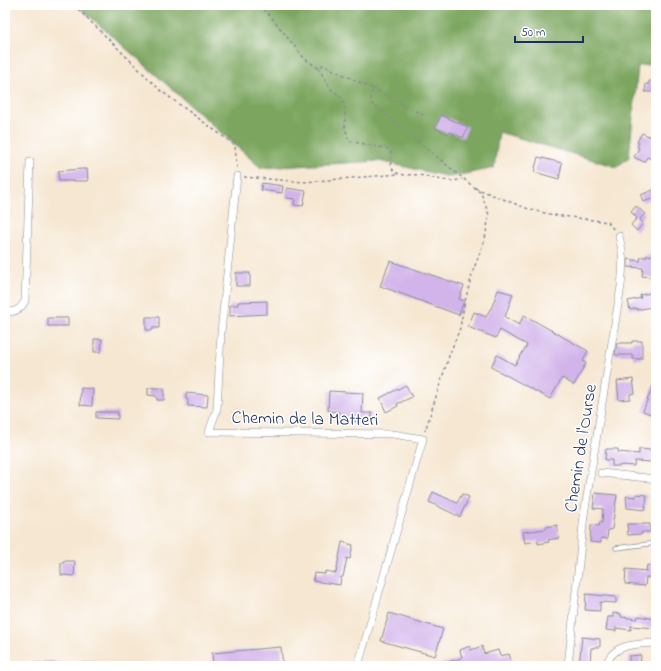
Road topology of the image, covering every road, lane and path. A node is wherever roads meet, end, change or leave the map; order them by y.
1 (74, 5) edge
2 (259, 5) edge
3 (318, 68) junction
4 (373, 88) junction
5 (422, 115) dead end
6 (30, 162) dead end
7 (398, 174) junction
8 (237, 176) junction
9 (462, 179) junction
10 (473, 187) junction
11 (619, 236) joint
12 (5, 312) edge
13 (423, 439) junction
14 (601, 473) dead end
15 (656, 479) edge
16 (656, 543) edge
17 (616, 548) dead end
18 (656, 642) edge
19 (36, 666) edge
20 (123, 666) edge
21 (358, 666) edge
22 (568, 666) edge
23 (606, 666) edge

1 - 8 path
2 - 3 path
3 - 4 path
3 - 7 path
4 - 5 path
4 - 9 path
6 - 12 street
7 - 8 path
7 - 9 path
8 - 13 street, Chemin de la Matteri
9 - 10 path
10 - 11 path
10 - 13 path
11 - 22 street, Chemin de l'Ourse
13 - 21 street
14 - 15 street
16 - 17 lane
18 - 23 street
19 - 20 street

